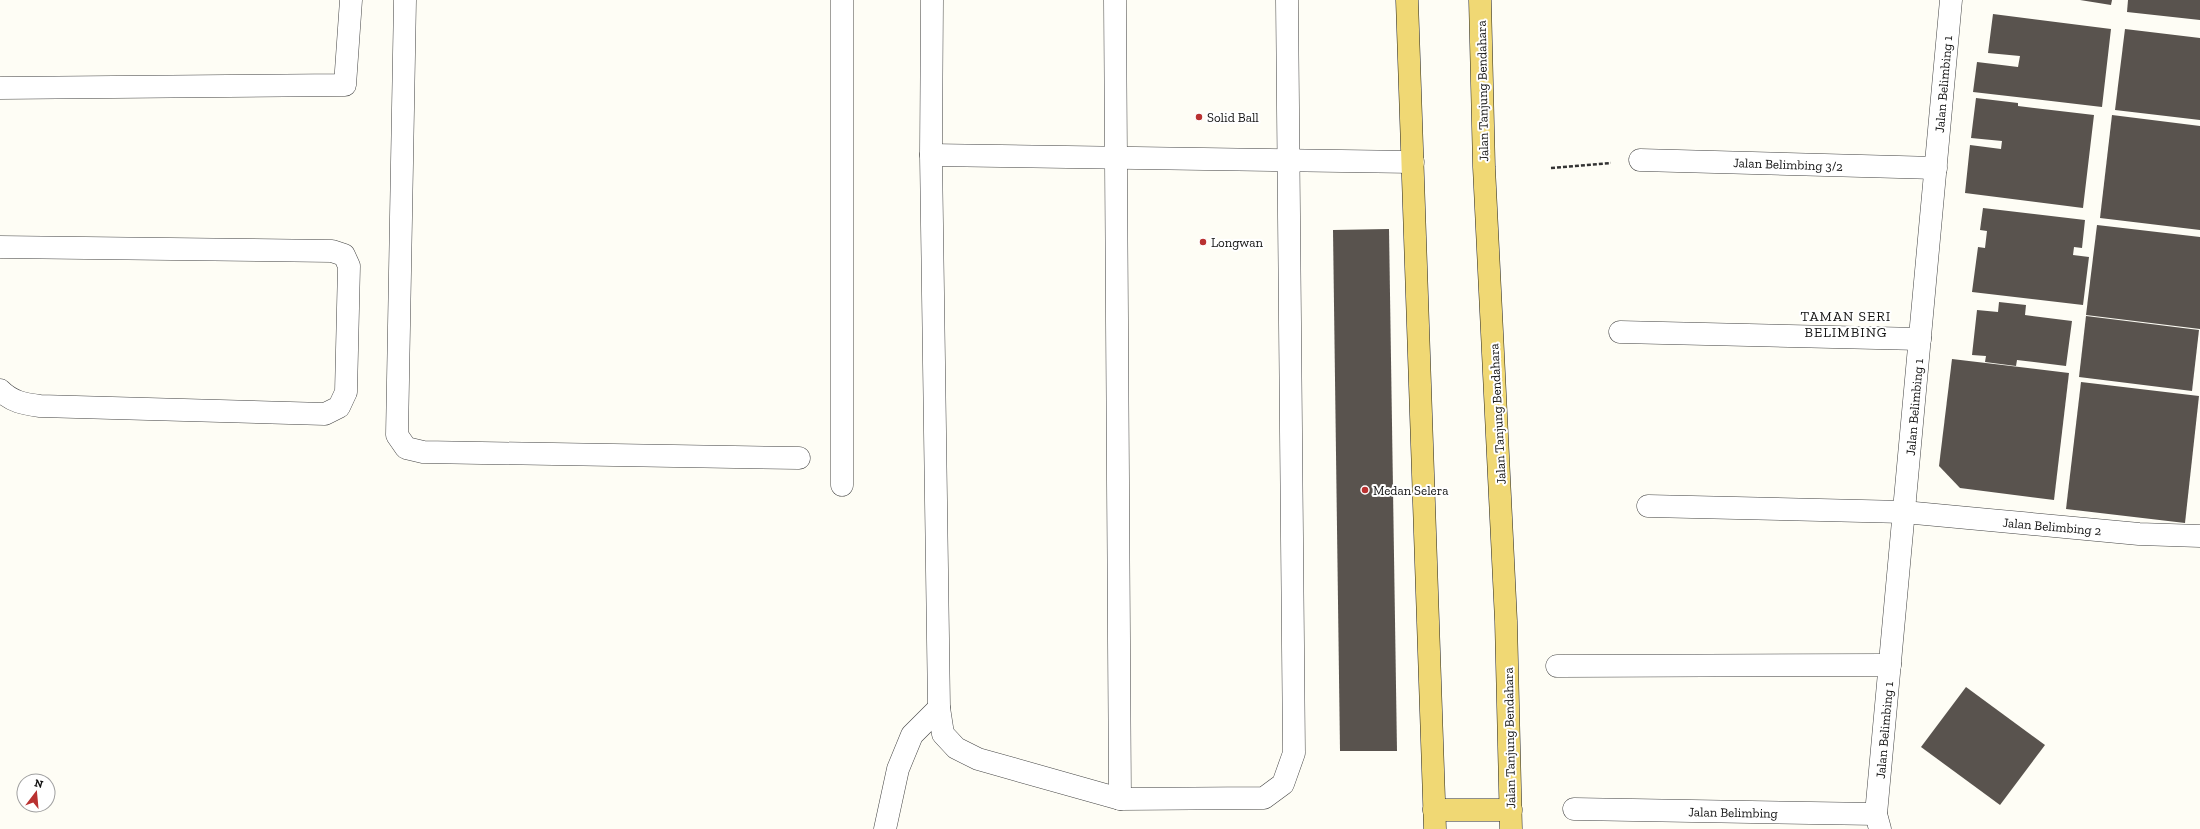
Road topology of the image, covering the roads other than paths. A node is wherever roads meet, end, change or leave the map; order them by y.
1 (351, 0) edge
2 (405, 0) edge
3 (842, 0) edge
4 (932, 0) edge
5 (1114, 0) edge
6 (1287, 0) edge
7 (1407, 0) edge
8 (1480, 0) edge
9 (1951, 0) edge
10 (0, 88) edge
11 (931, 155) junction
12 (1115, 158) junction
13 (1288, 160) junction
14 (1640, 160) road end
15 (1413, 162) junction
16 (1936, 168) junction
17 (0, 247) edge
18 (1620, 332) dead end
19 (1920, 338) junction
20 (0, 390) edge
21 (798, 458) dead end
22 (842, 485) dead end
23 (1648, 506) dead end
24 (1904, 512) junction
25 (2200, 536) edge
26 (1890, 664) junction
27 (1557, 666) dead end
28 (939, 708) junction
29 (1120, 799) junction
30 (1574, 810) dead end
31 (1435, 819) edge
32 (1511, 820) edge
33 (1878, 822) edge
34 (885, 829) edge

1 - 10 street
2 - 21 street
3 - 22 street
4 - 11 street
5 - 12 street
6 - 13 street
7 - 15 main road
8 - 32 main road, Jalan Tanjung Bendahara
9 - 16 street, Jalan Belimbing 1
11 - 12 street
11 - 28 street
12 - 13 street
12 - 29 street
13 - 15 street
13 - 29 street
14 - 16 street, Jalan Belimbing 3/2
15 - 31 main road
16 - 19 street, Jalan Belimbing 1
17 - 20 street
18 - 19 street
19 - 24 street, Jalan Belimbing 1
23 - 24 street, Jalan Belimbing 2
24 - 25 street, Jalan Belimbing 2
24 - 26 street, Jalan Belimbing 1
26 - 27 street
26 - 33 street, Jalan Belimbing 1
28 - 29 street
28 - 34 street
30 - 33 street, Jalan Belimbing
31 - 32 main road

